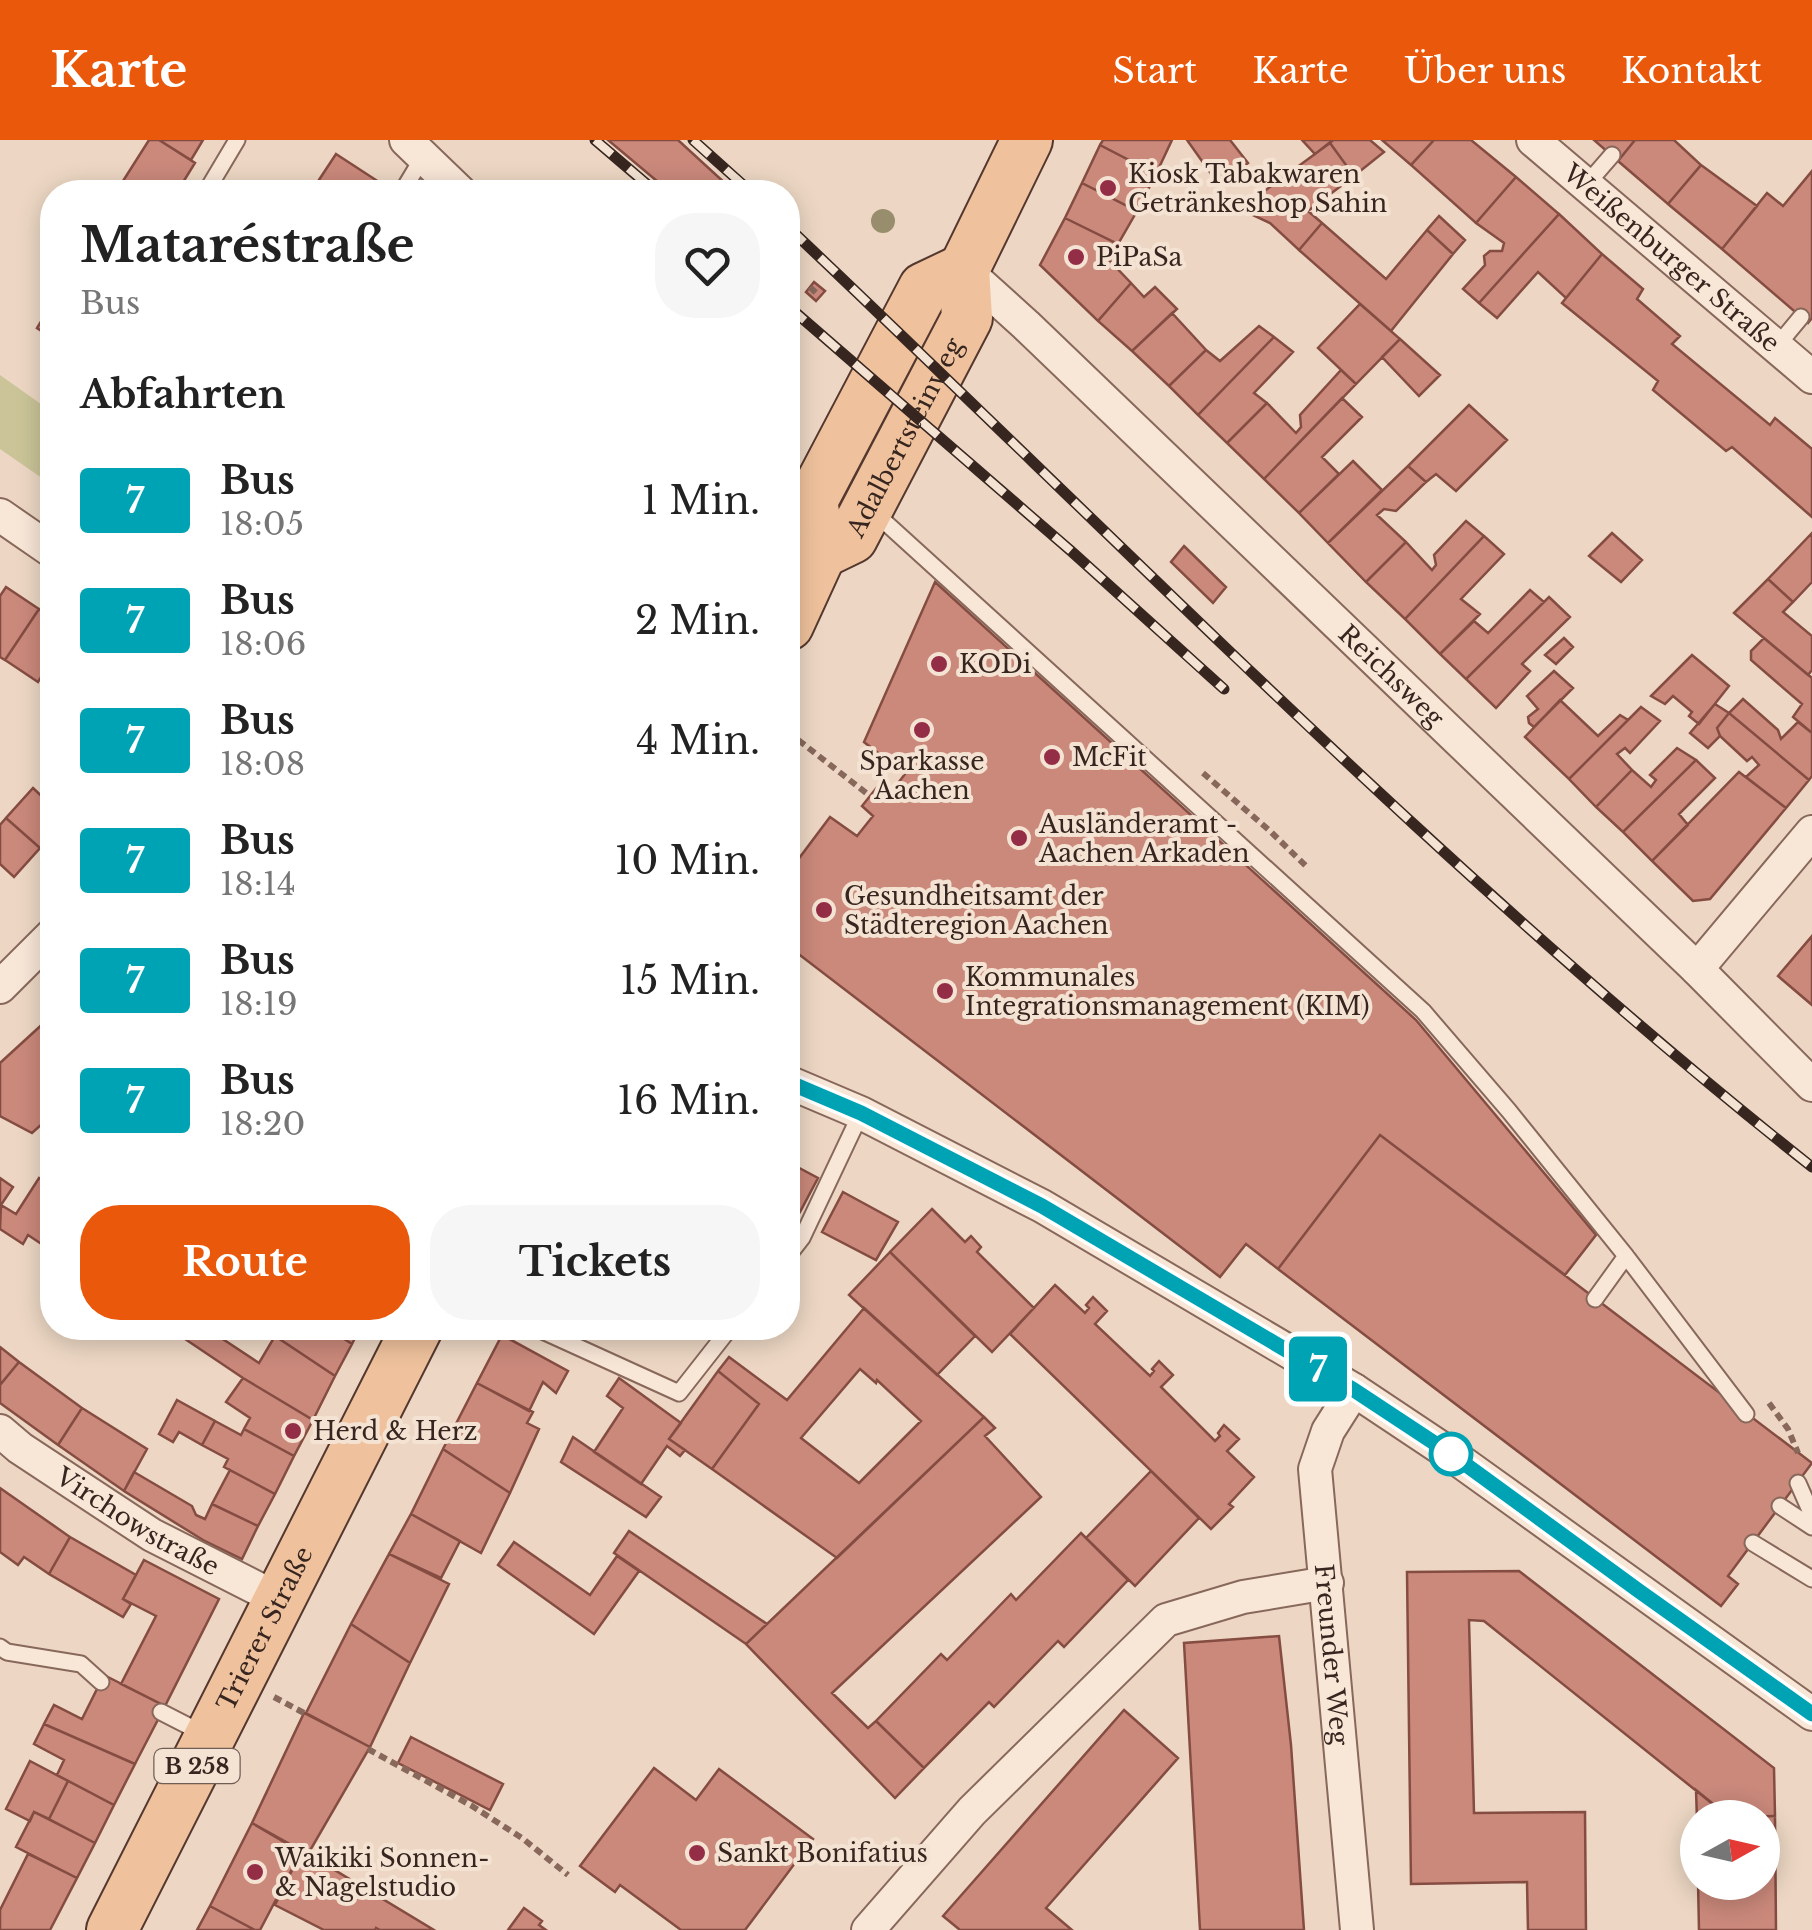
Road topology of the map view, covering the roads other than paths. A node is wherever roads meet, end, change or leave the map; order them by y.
1 (236, 140) edge
2 (1028, 140) edge
3 (1533, 140) edge
4 (414, 148) edge
5 (1612, 154) dead end
6 (213, 180) edge
7 (405, 180) edge
8 (447, 180) edge
9 (1586, 185) junction
10 (964, 269) junction
11 (1801, 317) dead end
12 (1800, 361) edge
13 (868, 507) junction
14 (0, 516) edge
15 (40, 543) edge
16 (821, 553) junction
17 (800, 599) edge
18 (1812, 832) edge
19 (40, 947) edge
20 (1698, 969) junction
21 (0, 987) edge
22 (1812, 1086) edge
23 (800, 1087) edge
24 (861, 1113) junction
25 (800, 1241) edge
26 (1626, 1256) junction
27 (1595, 1298) dead end
28 (411, 1340) edge
29 (562, 1340) edge
30 (721, 1340) edge
31 (1354, 1390) junction
32 (1746, 1414) dead end
33 (0, 1431) edge
34 (1798, 1482) dead end
35 (1780, 1506) dead end
36 (1812, 1515) edge
37 (1812, 1527) edge
38 (1753, 1542) dead end
39 (1812, 1578) edge
40 (1327, 1583) junction
41 (280, 1600) junction
42 (0, 1647) edge
43 (101, 1682) dead end
44 (161, 1712) dead end
45 (1812, 1714) edge
46 (211, 1738) junction
47 (112, 1930) edge
48 (868, 1930) edge
49 (1357, 1930) edge

1 - 6 lane
2 - 10 main road, Adalbertsteinweg
3 - 9 street, Weißenburger Straße
4 - 7 lane
4 - 8 street
5 - 9 lane
9 - 12 street, Weißenburger Straße
10 - 13 main road, Adalbertsteinweg
10 - 16 main road, Adalbertsteinweg
10 - 20 street, Reichsweg
11 - 12 lane
13 - 16 main road, Adalbertsteinweg
13 - 26 lane
14 - 15 street
16 - 17 main road
18 - 20 street
19 - 21 street
20 - 22 street, Reichsweg
23 - 24 street
24 - 25 lane
24 - 31 street
26 - 27 lane
26 - 32 lane
28 - 41 main road, Trierer Straße / B 258
29 - 30 lane
31 - 40 street, Freunder Weg
31 - 45 street
33 - 41 street, Virchowstraße
34 - 36 lane
35 - 37 lane
38 - 39 lane
40 - 48 street
40 - 49 street, Freunder Weg
41 - 46 main road, Trierer Straße / B 258
42 - 43 lane
44 - 46 lane
46 - 47 main road, Trierer Straße / B 258

